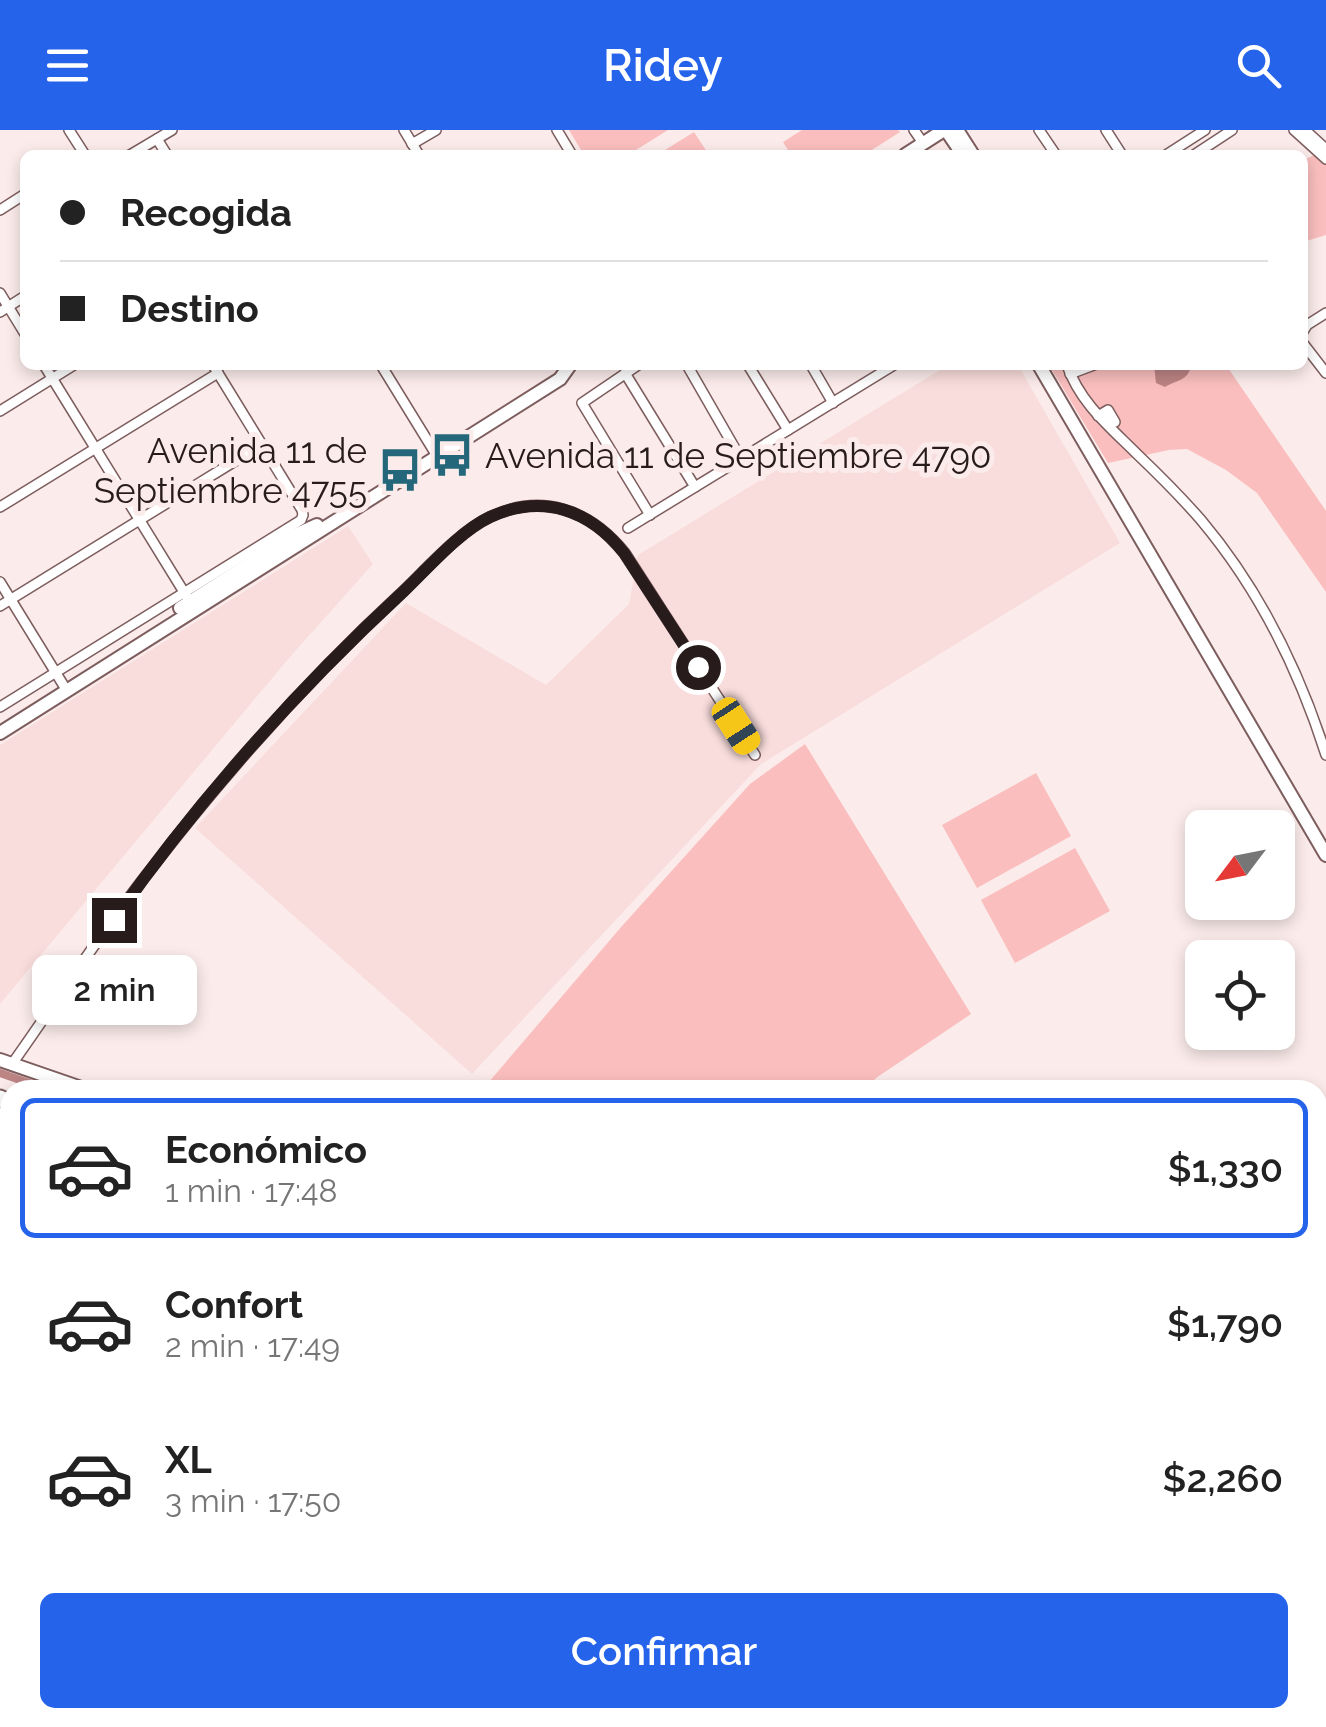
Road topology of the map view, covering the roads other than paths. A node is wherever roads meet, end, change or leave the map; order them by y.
1 (172, 130) edge
2 (404, 130) edge
3 (436, 130) edge
4 (914, 130) edge
5 (945, 130) edge
6 (1178, 130) edge
7 (1205, 130) edge
8 (1232, 130) edge
9 (1294, 130) edge
10 (1306, 130) edge
11 (157, 139) junction
12 (1185, 142) junction
13 (412, 144) junction
14 (922, 144) junction
15 (1326, 149) edge
16 (138, 150) edge
17 (164, 150) edge
18 (416, 150) edge
19 (913, 150) edge
20 (1173, 150) edge
21 (1202, 150) edge
22 (1326, 159) edge
23 (0, 293) edge
24 (4, 309) edge
25 (1308, 350) edge
26 (47, 370) edge
27 (66, 370) edge
28 (214, 370) edge
29 (217, 370) edge
30 (384, 370) edge
31 (557, 370) edge
32 (566, 370) edge
33 (630, 370) edge
34 (690, 370) edge
35 (751, 370) edge
36 (813, 370) edge
37 (875, 370) edge
38 (1041, 370) edge
39 (1069, 370) edge
40 (1092, 370) edge
41 (625, 373) junction
42 (1326, 373) edge
43 (52, 378) junction
44 (1099, 378) dead end
45 (538, 392) junction
46 (833, 403) junction
47 (0, 410) edge
48 (788, 430) junction
49 (261, 444) junction
50 (96, 448) junction
51 (437, 456) junction
52 (742, 459) junction
53 (695, 488) junction
54 (0, 508) edge
55 (347, 513) junction
56 (650, 515) junction
57 (140, 520) junction
58 (628, 528) dead end
59 (0, 582) edge
60 (11, 600) junction
61 (190, 601) junction
62 (0, 606) edge
63 (62, 682) junction
64 (0, 707) edge
65 (0, 723) edge
66 (0, 733) edge
67 (755, 755) dead end
68 (1326, 755) edge
69 (1326, 855) edge
70 (6, 1062) edge
71 (58, 1080) edge

1 - 11 street
2 - 13 street
3 - 13 street
4 - 14 street
5 - 14 main road
6 - 12 street
7 - 12 street
8 - 21 street
9 - 22 street
10 - 15 street
11 - 16 street
11 - 17 street
12 - 20 street
13 - 18 street
14 - 19 main road
23 - 24 street
25 - 42 street
26 - 43 street
27 - 43 street
28 - 50 street
29 - 49 street
30 - 51 street
31 - 45 main road
32 - 45 main road
33 - 41 street
34 - 52 street
35 - 48 street
36 - 46 street
37 - 46 street
38 - 69 main road
39 - 68 street
40 - 44 street
41 - 53 street
41 - 56 street
43 - 47 street
43 - 50 street
45 - 51 main road
46 - 48 street
48 - 52 street
49 - 57 street
49 - 61 street
50 - 54 street
50 - 57 street
51 - 55 main road
52 - 53 street
53 - 56 street
55 - 61 main road
55 - 61 main road
56 - 58 street
57 - 60 street
57 - 61 street
59 - 60 street
60 - 62 street
60 - 63 street
61 - 63 main road
61 - 63 street
63 - 64 street
63 - 65 main road
63 - 66 main road
67 - 70 street
70 - 71 main road

